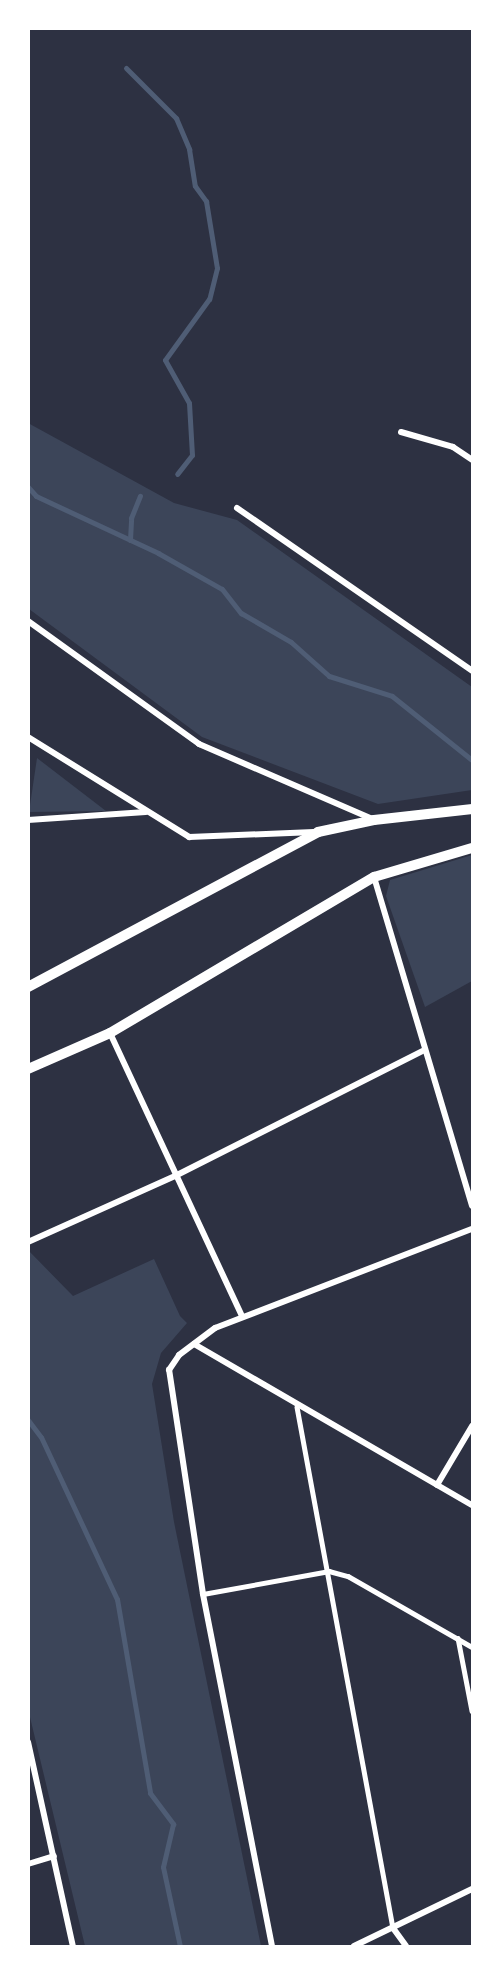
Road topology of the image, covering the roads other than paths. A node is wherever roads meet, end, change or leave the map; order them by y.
1 (401, 432) dead end
2 (472, 460) edge
3 (237, 508) dead end
4 (28, 621) edge
5 (472, 671) edge
6 (28, 737) edge
7 (472, 809) edge
8 (147, 812) junction
9 (28, 820) edge
10 (374, 820) junction
11 (318, 832) junction
12 (472, 848) edge
13 (374, 877) junction
14 (28, 987) edge
15 (110, 1033) junction
16 (424, 1050) junction
17 (28, 1069) edge
18 (177, 1175) junction
19 (472, 1206) edge
20 (472, 1229) edge
21 (28, 1242) edge
22 (242, 1316) junction
23 (194, 1344) junction
24 (297, 1407) junction
25 (472, 1426) edge
26 (437, 1485) junction
27 (472, 1505) edge
28 (329, 1571) junction
29 (203, 1594) junction
30 (458, 1638) junction
31 (472, 1647) edge
32 (472, 1711) edge
33 (28, 1742) edge
34 (54, 1856) junction
35 (28, 1864) edge
36 (472, 1889) edge
37 (393, 1928) junction
38 (73, 1947) edge
39 (272, 1947) edge
40 (354, 1947) edge
41 (406, 1947) edge

1 - 2 street
3 - 5 street
4 - 10 street
6 - 8 street
7 - 10 street
8 - 9 street
8 - 11 street
10 - 11 street
11 - 14 street
12 - 13 street
13 - 15 street
13 - 16 street
15 - 17 street
15 - 18 street
16 - 18 street
16 - 19 street
18 - 21 street
18 - 22 street
20 - 22 street
22 - 23 street
23 - 24 street
23 - 29 street
24 - 26 street
24 - 28 lane
25 - 26 street
26 - 27 street
28 - 29 lane
28 - 30 lane
28 - 37 lane
29 - 39 street
30 - 31 lane
30 - 32 lane
33 - 34 street
34 - 35 street
34 - 38 street
36 - 37 street
37 - 40 street
37 - 41 street

